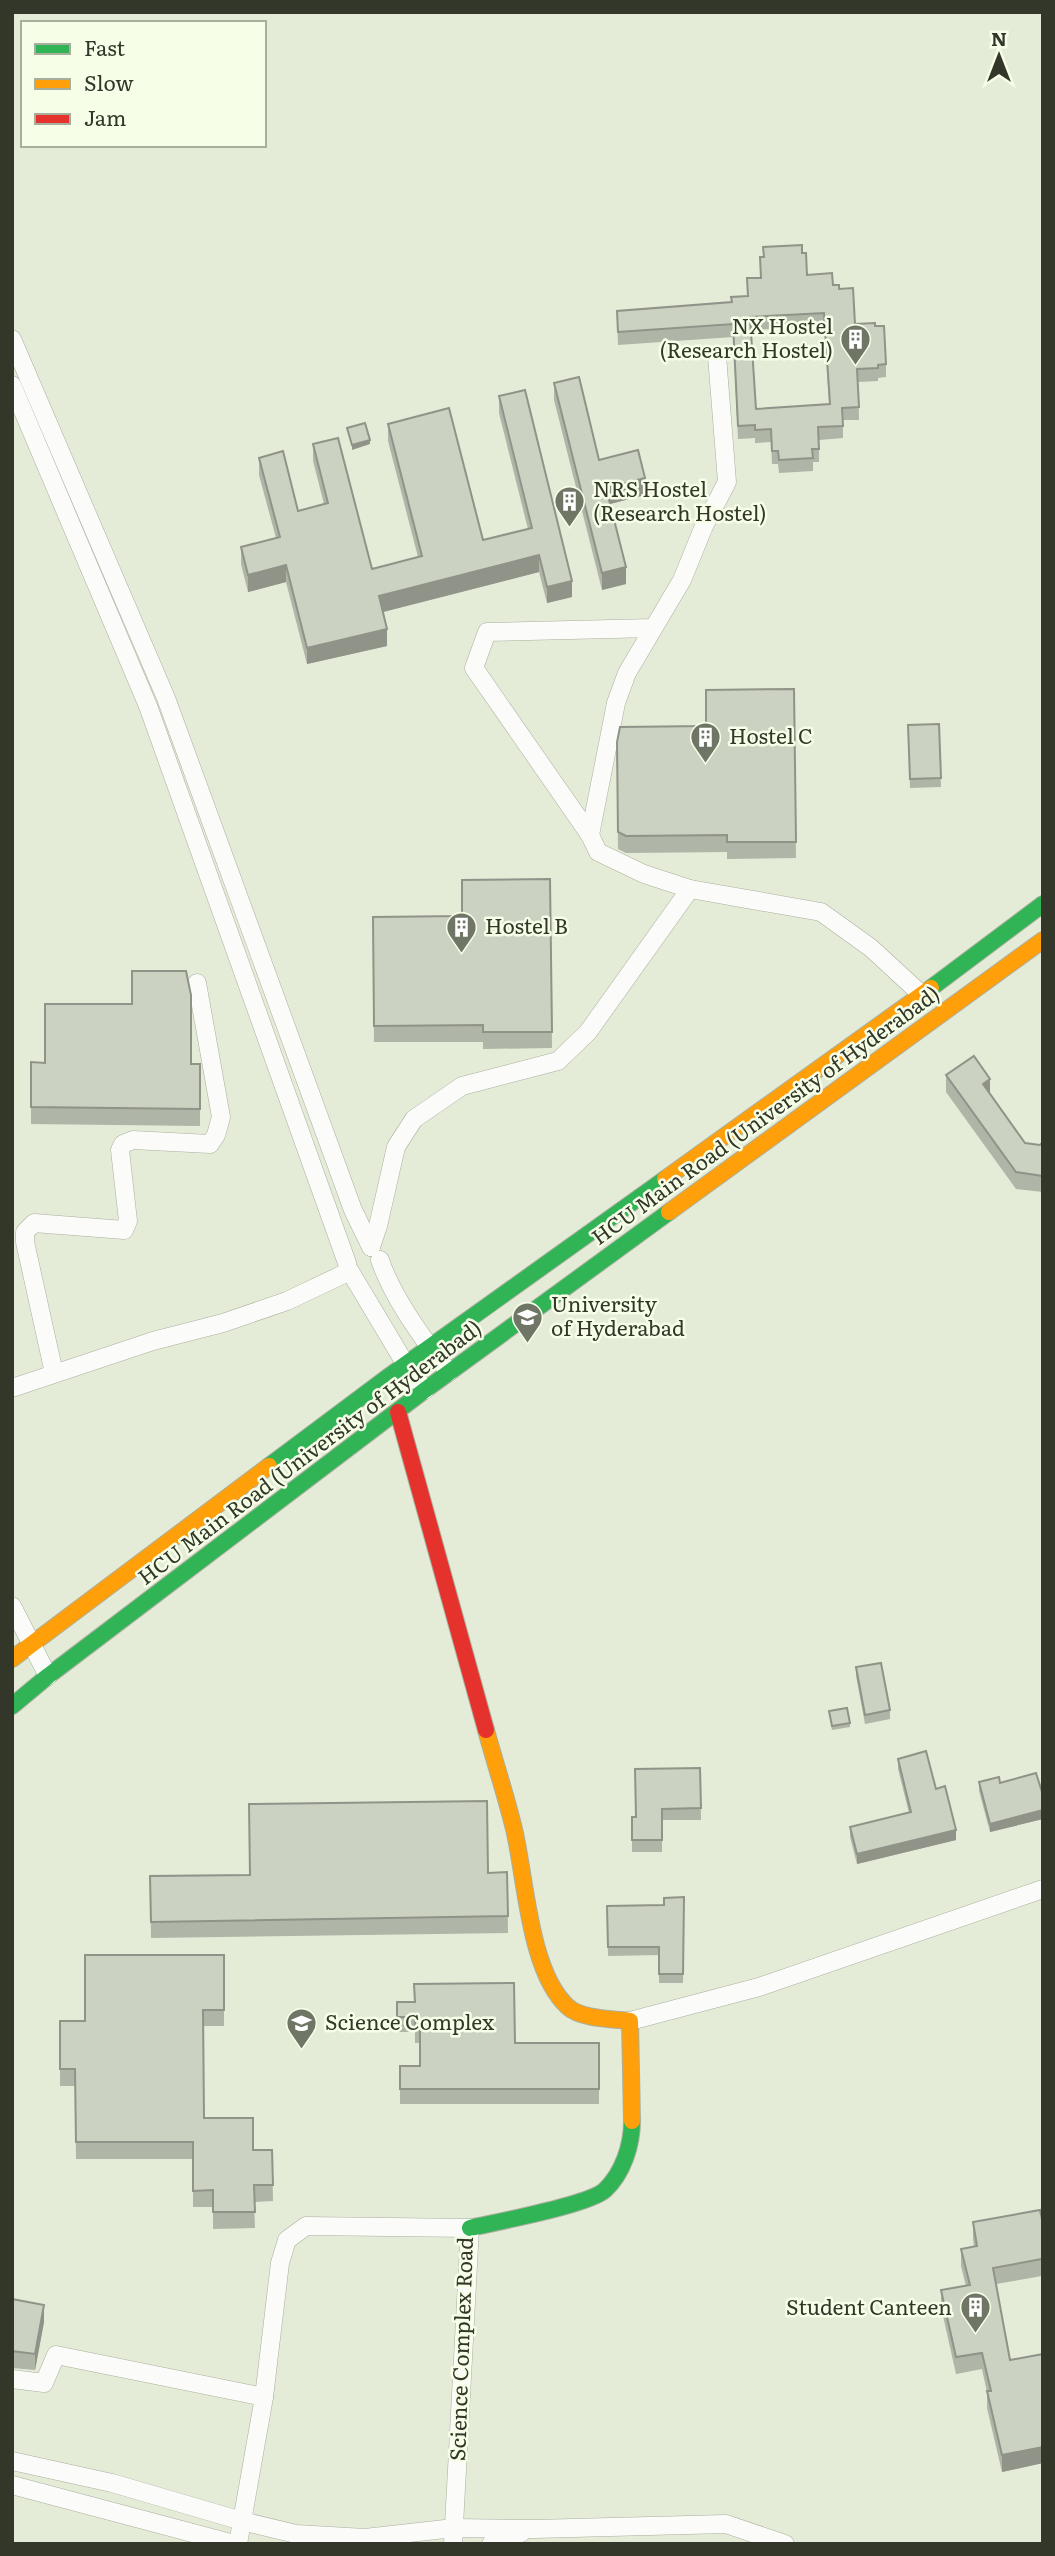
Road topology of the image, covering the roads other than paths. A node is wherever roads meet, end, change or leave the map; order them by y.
1 (12, 339) edge
2 (717, 356) dead end
3 (12, 385) edge
4 (653, 628) junction
5 (166, 698) junction
6 (148, 706) junction
7 (590, 835) junction
8 (690, 889) junction
9 (1043, 904) edge
10 (1018, 923) junction
11 (1040, 948) edge
12 (197, 983) dead end
13 (922, 996) junction
14 (375, 1253) junction
15 (349, 1269) junction
16 (430, 1348) junction
17 (406, 1365) junction
18 (449, 1372) junction
19 (54, 1373) junction
20 (12, 1388) edge
21 (425, 1390) junction
22 (398, 1412) junction
23 (12, 1606) edge
24 (31, 1644) junction
25 (12, 1659) edge
26 (48, 1676) junction
27 (12, 1706) edge
28 (1043, 1889) edge
29 (630, 2021) junction
30 (470, 2228) junction
31 (12, 2379) edge
32 (264, 2397) junction
33 (12, 2461) edge
34 (12, 2485) edge
35 (242, 2521) junction
36 (534, 2529) junction
37 (454, 2536) edge
38 (236, 2544) edge
39 (491, 2544) edge
40 (785, 2544) edge

1 - 5 street
2 - 4 street
3 - 6 street
4 - 7 street
4 - 7 street
5 - 6 street
5 - 14 street
6 - 15 street
7 - 8 street
8 - 13 street
8 - 14 street
9 - 10 street, HCU Main Road (University of Hyderabad)
10 - 11 street
10 - 13 street, HCU Main Road (University of Hyderabad)
11 - 18 street, HCU Main Road (University of Hyderabad)
12 - 19 street
13 - 16 street, HCU Main Road (University of Hyderabad)
14 - 15 street
14 - 15 street
14 - 16 street
15 - 17 street
15 - 19 street
16 - 17 street, HCU Main Road (University of Hyderabad)
16 - 18 street
17 - 21 street
17 - 24 street, HCU Main Road (University of Hyderabad)
18 - 21 street, HCU Main Road (University of Hyderabad)
19 - 20 street
21 - 22 street, HCU Main Road (University of Hyderabad)
22 - 26 street, HCU Main Road (University of Hyderabad)
22 - 29 street
23 - 24 street
24 - 25 street, HCU Main Road (University of Hyderabad)
24 - 26 street
26 - 27 street, HCU Main Road (University of Hyderabad)
28 - 29 street
29 - 30 street
30 - 32 street, Science Complex Road
30 - 37 street, Science Complex Road
31 - 32 street
32 - 35 street, Science Complex Road
33 - 35 street
34 - 38 street
35 - 37 street
35 - 38 street, Science Complex Road
36 - 37 street
36 - 39 street
36 - 40 street

